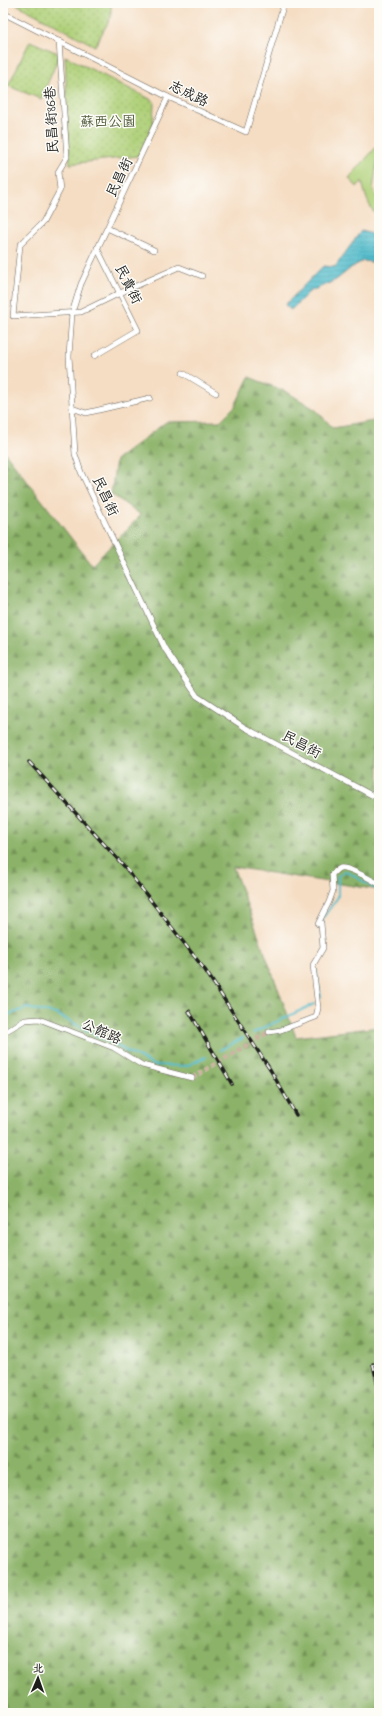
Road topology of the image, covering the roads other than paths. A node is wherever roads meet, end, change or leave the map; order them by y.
1 (284, 3) edge
2 (3, 13) edge
3 (59, 41) junction
4 (168, 97) junction
5 (108, 228) junction
6 (97, 248) junction
7 (154, 250) dead end
8 (202, 276) dead end
9 (120, 293) junction
10 (72, 313) junction
11 (94, 356) dead end
12 (183, 373) dead end
13 (216, 393) dead end
14 (150, 398) dead end
15 (72, 408) junction
16 (379, 799) edge
17 (379, 884) edge
18 (269, 1032) tunnel mouth
19 (3, 1033) edge
20 (192, 1078) dead end

1 - 4 street, 志成路
2 - 3 street, 志成路
3 - 4 street, 志成路
3 - 10 street, 民昌街86巷
4 - 5 street, 民昌街
5 - 6 street, 民昌街
5 - 7 street
6 - 9 street, 民貴街
6 - 10 street, 民昌街
8 - 9 street
9 - 10 street
9 - 11 street, 民貴街
10 - 15 street, 民昌街
12 - 13 street
14 - 15 street
15 - 16 street, 民昌街
17 - 18 street
19 - 20 street, 公館路

